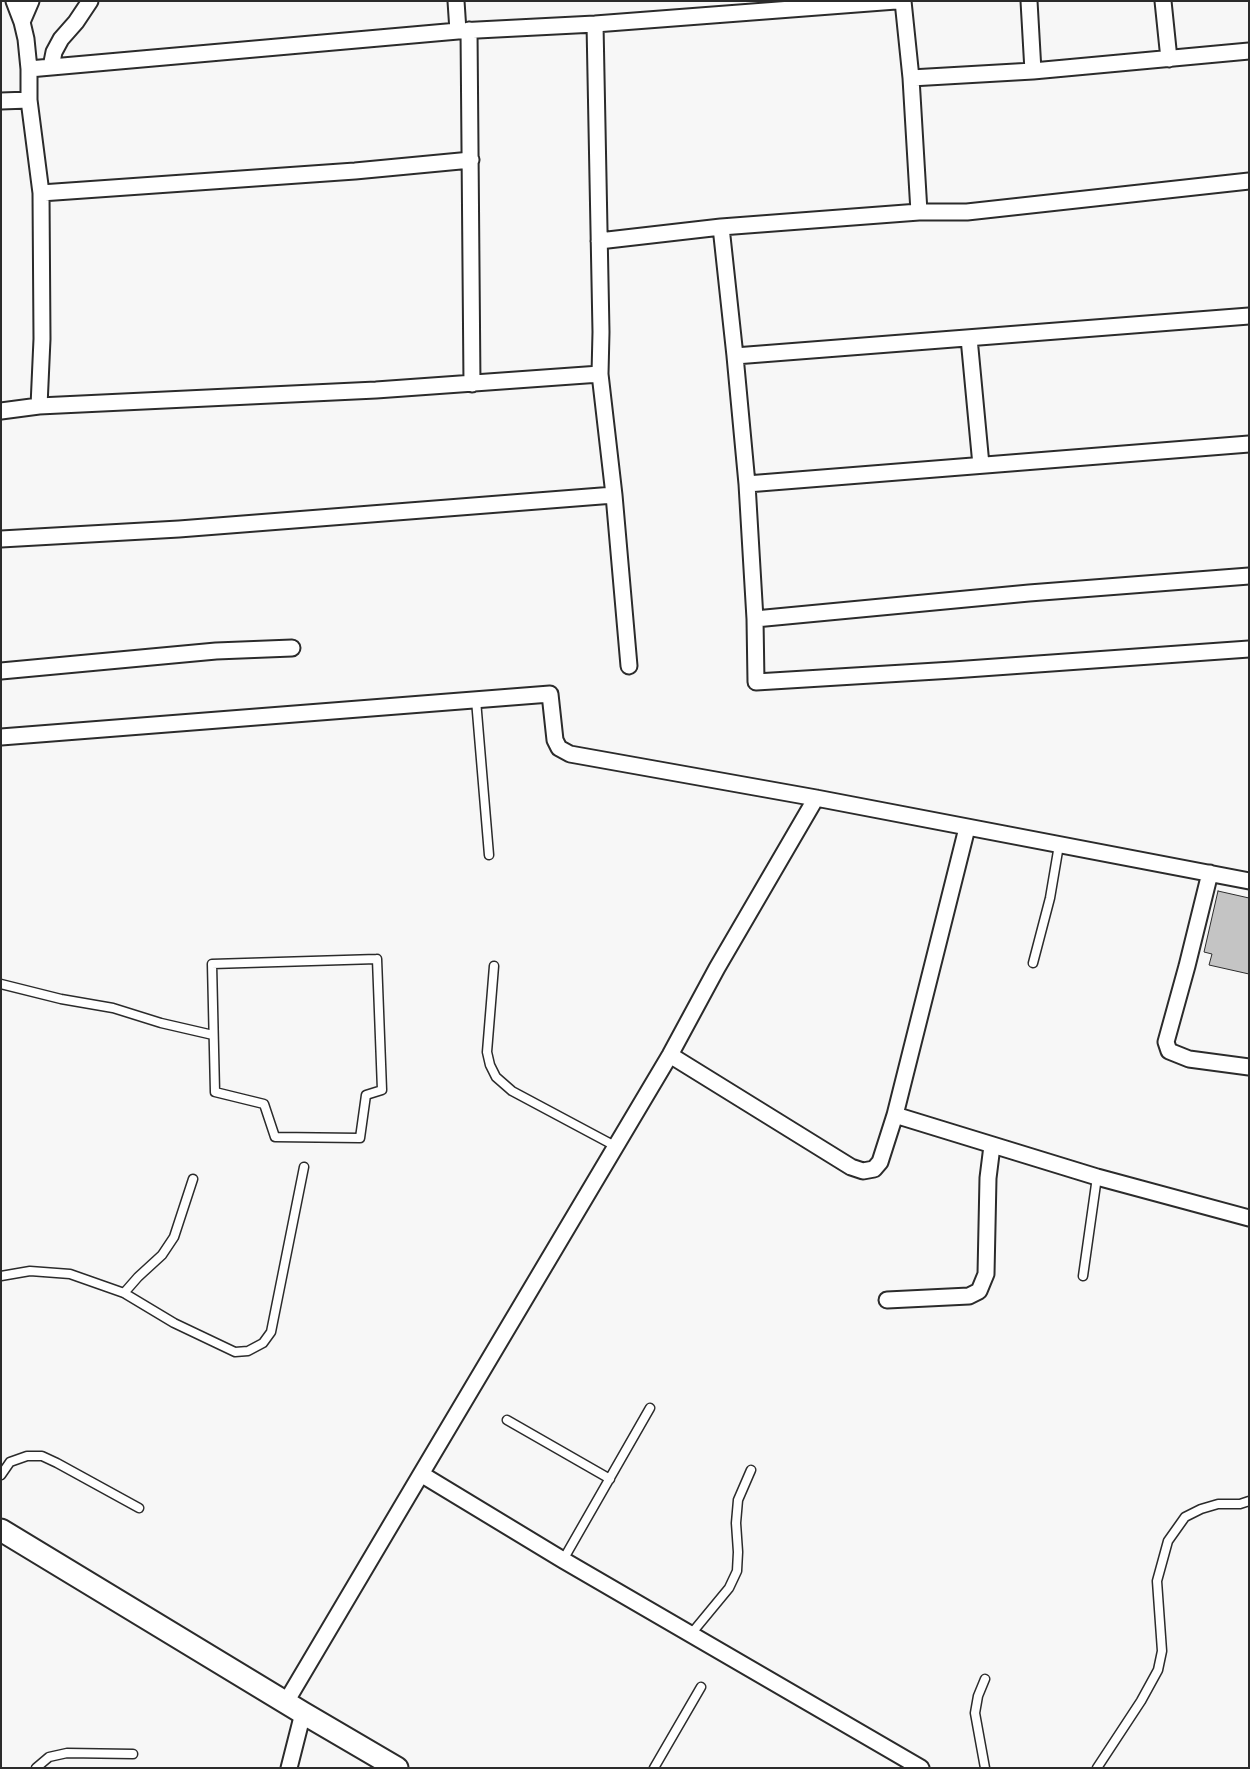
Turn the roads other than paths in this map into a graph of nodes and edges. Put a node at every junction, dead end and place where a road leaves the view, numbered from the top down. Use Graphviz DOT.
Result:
graph roads {
  1 [pos="14,1"];
  2 [pos="31,1"];
  3 [pos="90,1"];
  4 [pos="456,1"];
  5 [pos="896,1"];
  6 [pos="903,1"];
  7 [pos="1028,1"];
  8 [pos="1163,1"];
  9 [pos="771,6"];
  10 [pos="22,22"];
  11 [pos="595,24"];
  12 [pos="463,30"];
  13 [pos="1249,51"];
  14 [pos="1169,59"];
  15 [pos="51,68"];
  16 [pos="29,69"];
  17 [pos="1033,71"];
  18 [pos="911,78"];
  19 [pos="29,100"];
  20 [pos="1,101"];
  21 [pos="471,160"];
  22 [pos="1249,182"];
  23 [pos="41,193"];
  24 [pos="919,212"];
  25 [pos="721,227"];
  26 [pos="599,242"];
  27 [pos="1249,316"];
  28 [pos="969,338"];
  29 [pos="735,356"];
  30 [pos="600,374"];
  31 [pos="472,384"];
  32 [pos="39,406"];
  33 [pos="1,411"];
  34 [pos="1249,444"];
  35 [pos="981,465"];
  36 [pos="747,484"];
  37 [pos="614,495"];
  38 [pos="1,539"];
  39 [pos="1249,576"];
  40 [pos="755,619"];
  41 [pos="292,648"];
  42 [pos="1249,649"];
  43 [pos="629,666"];
  44 [pos="1,671"];
  45 [pos="476,700"];
  46 [pos="1,738"];
  47 [pos="816,798"];
  48 [pos="967,828"];
  49 [pos="1059,845"];
  50 [pos="489,855"];
  51 [pos="1210,873"];
  52 [pos="1249,881"];
  53 [pos="1033,963"];
  54 [pos="494,966"];
  55 [pos="1,984"];
  56 [pos="212,1035"];
  57 [pos="670,1055"];
  58 [pos="1249,1067"];
  59 [pos="895,1115"];
  60 [pos="615,1146"];
  61 [pos="992,1146"];
  62 [pos="304,1167"];
  63 [pos="1097,1177"];
  64 [pos="193,1179"];
  65 [pos="1249,1218"];
  66 [pos="1,1276"];
  67 [pos="1083,1276"];
  68 [pos="124,1293"];
  69 [pos="887,1300"];
  70 [pos="650,1408"];
  71 [pos="507,1420"];
  72 [pos="752,1470"];
  73 [pos="422,1474"];
  74 [pos="1,1475"];
  75 [pos="610,1478"];
  76 [pos="1249,1501"];
  77 [pos="139,1508"];
  78 [pos="1,1530"];
  79 [pos="563,1560"];
  80 [pos="691,1634"];
  81 [pos="985,1679"];
  82 [pos="701,1687"];
  83 [pos="295,1708"];
  84 [pos="133,1754"];
  85 [pos="36,1768"];
  86 [pos="290,1768"];
  87 [pos="397,1768"];
  88 [pos="654,1768"];
  89 [pos="921,1768"];
  90 [pos="986,1768"];
  91 [pos="1097,1768"];
  1 -- 10 [label="street"];
  2 -- 10 [label="street"];
  3 -- 15 [label="street"];
  4 -- 12 [label="street"];
  5 -- 9 [label="street"];
  6 -- 18 [label="street"];
  7 -- 17 [label="street"];
  8 -- 14 [label="street"];
  9 -- 11 [label="street"];
  10 -- 16 [label="street"];
  11 -- 12 [label="street"];
  11 -- 26 [label="street"];
  12 -- 15 [label="street"];
  12 -- 21 [label="street"];
  13 -- 14 [label="street"];
  14 -- 17 [label="street"];
  15 -- 16 [label="street"];
  16 -- 19 [label="street"];
  17 -- 18 [label="street"];
  18 -- 24 [label="street"];
  19 -- 20 [label="street"];
  19 -- 23 [label="street"];
  21 -- 23 [label="street"];
  21 -- 31 [label="street"];
  22 -- 24 [label="street"];
  23 -- 32 [label="street"];
  24 -- 25 [label="street"];
  25 -- 26 [label="street"];
  25 -- 29 [label="street"];
  26 -- 30 [label="street"];
  27 -- 28 [label="street"];
  28 -- 29 [label="street"];
  28 -- 35 [label="street"];
  29 -- 36 [label="street"];
  30 -- 31 [label="street"];
  30 -- 37 [label="street"];
  31 -- 32 [label="street"];
  32 -- 33 [label="street"];
  34 -- 35 [label="street"];
  35 -- 36 [label="street"];
  36 -- 40 [label="street"];
  37 -- 38 [label="street"];
  37 -- 43 [label="street"];
  39 -- 40 [label="street"];
  40 -- 42 [label="street"];
  41 -- 44 [label="street"];
  45 -- 46 [label="street"];
  45 -- 47 [label="street"];
  45 -- 50 [label="lane"];
  47 -- 48 [label="street"];
  47 -- 57 [label="street"];
  48 -- 49 [label="street"];
  48 -- 59 [label="street"];
  49 -- 51 [label="street"];
  49 -- 53 [label="lane"];
  51 -- 52 [label="street"];
  51 -- 58 [label="street"];
  54 -- 60 [label="lane"];
  55 -- 56 [label="lane"];
  56 -- 56 [label="lane"];
  57 -- 59 [label="street"];
  57 -- 60 [label="street"];
  59 -- 61 [label="street"];
  60 -- 73 [label="street"];
  61 -- 63 [label="street"];
  61 -- 69 [label="street"];
  62 -- 68 [label="lane"];
  63 -- 65 [label="street"];
  63 -- 67 [label="lane"];
  64 -- 68 [label="lane"];
  66 -- 68 [label="lane"];
  70 -- 75 [label="lane"];
  71 -- 75 [label="lane"];
  72 -- 80 [label="lane"];
  73 -- 79 [label="street"];
  73 -- 83 [label="street"];
  74 -- 77 [label="lane"];
  75 -- 79 [label="lane"];
  76 -- 91 [label="lane"];
  78 -- 83 [label="street"];
  79 -- 80 [label="street"];
  80 -- 89 [label="street"];
  81 -- 90 [label="lane"];
  82 -- 88 [label="lane"];
  83 -- 86 [label="street"];
  83 -- 87 [label="street"];
  84 -- 85 [label="lane"];
}
